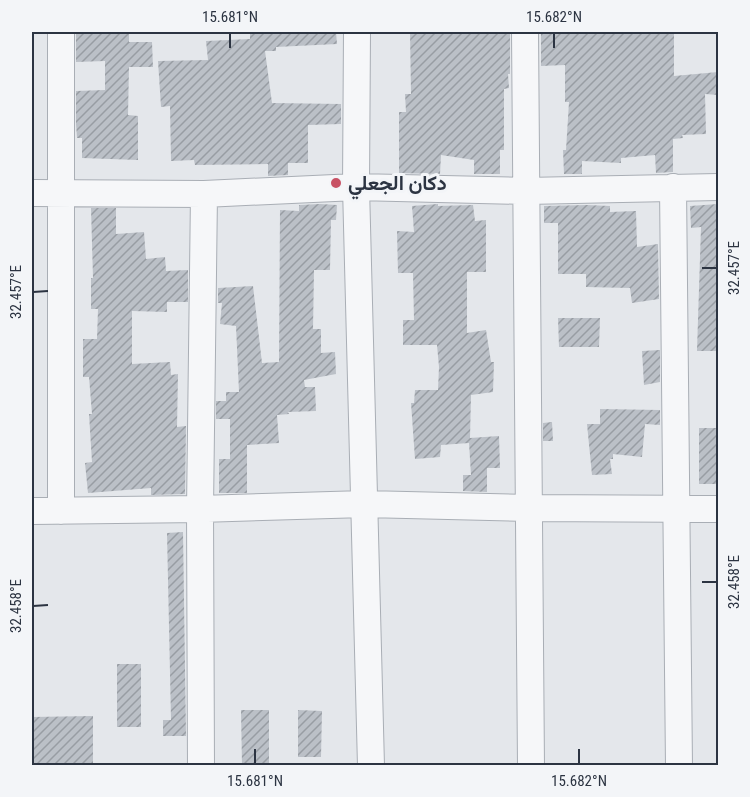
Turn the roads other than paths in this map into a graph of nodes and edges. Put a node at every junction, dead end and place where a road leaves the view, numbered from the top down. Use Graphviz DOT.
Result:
graph roads {
  1 [pos="60,32"];
  2 [pos="357,32"];
  3 [pos="525,32"];
  4 [pos="673,187"];
  5 [pos="718,187"];
  6 [pos="356,188"];
  7 [pos="526,191"];
  8 [pos="32,193"];
  9 [pos="60,194"];
  10 [pos="204,194"];
  11 [pos="365,504"];
  12 [pos="529,508"];
  13 [pos="200,509"];
  14 [pos="676,509"];
  15 [pos="718,509"];
  16 [pos="32,511"];
  17 [pos="61,512"];
  18 [pos="201,765"];
  19 [pos="371,765"];
  20 [pos="531,765"];
  21 [pos="679,765"];
  1 -- 9 [label="street"];
  2 -- 6 [label="street"];
  3 -- 7 [label="street"];
  4 -- 5 [label="street"];
  4 -- 7 [label="street"];
  4 -- 14 [label="street"];
  6 -- 7 [label="street"];
  6 -- 10 [label="street"];
  6 -- 11 [label="street"];
  7 -- 12 [label="street"];
  8 -- 9 [label="street"];
  9 -- 10 [label="street"];
  9 -- 17 [label="street"];
  10 -- 13 [label="street"];
  11 -- 12 [label="street"];
  11 -- 13 [label="street"];
  11 -- 19 [label="street"];
  12 -- 14 [label="street"];
  12 -- 20 [label="street"];
  13 -- 17 [label="street"];
  13 -- 18 [label="street"];
  14 -- 15 [label="street"];
  14 -- 21 [label="street"];
  16 -- 17 [label="street"];
}
